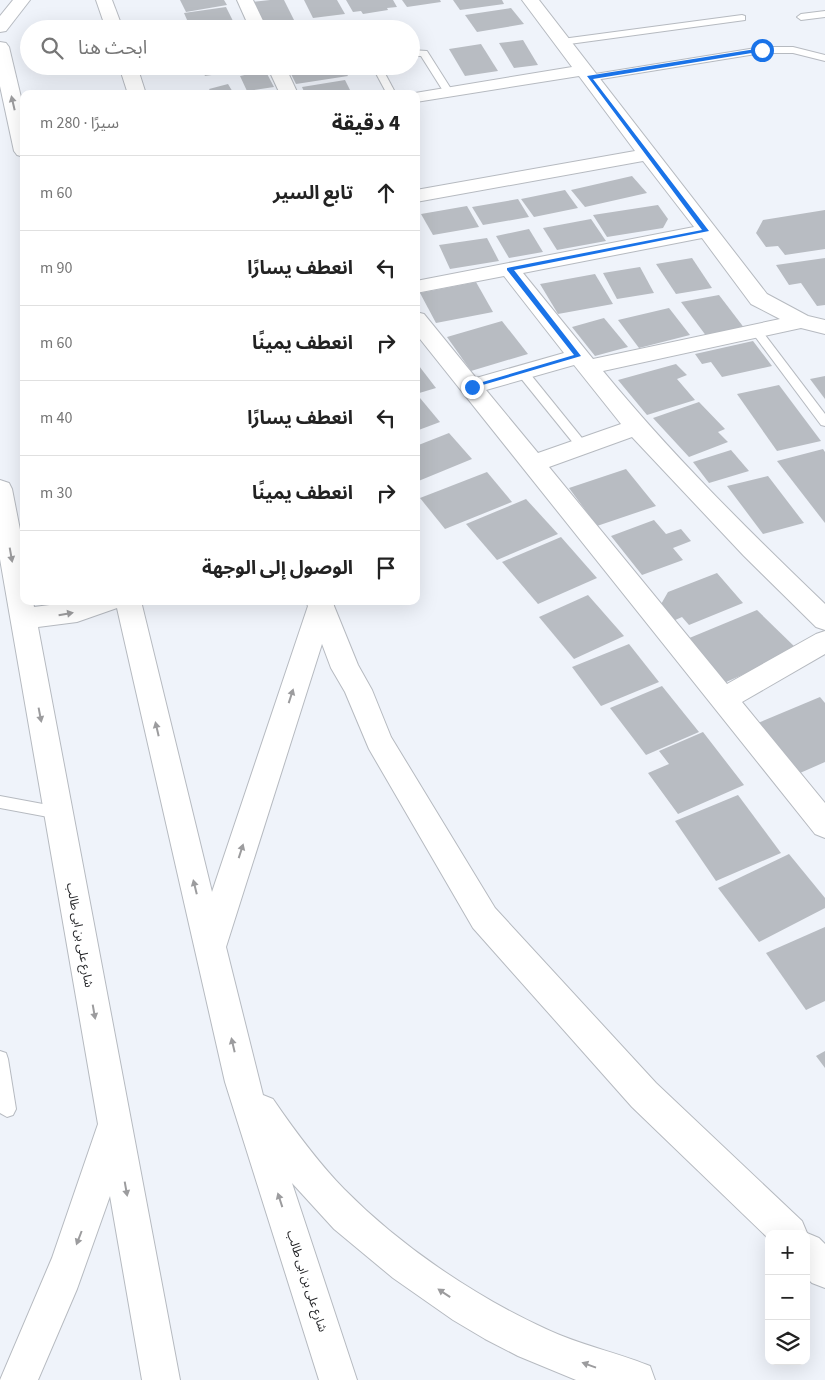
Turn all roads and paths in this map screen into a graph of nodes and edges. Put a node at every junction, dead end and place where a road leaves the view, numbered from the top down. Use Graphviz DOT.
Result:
graph roads {
  1 [pos="22,0"];
  2 [pos="104,0"];
  3 [pos="245,0"];
  4 [pos="530,0"];
  5 [pos="825,14"];
  6 [pos="801,17"];
  7 [pos="742,18"];
  8 [pos="111,20"];
  9 [pos="255,20"];
  10 [pos="0,27"];
  11 [pos="562,42"];
  12 [pos="0,47"];
  13 [pos="420,53"];
  14 [pos="825,58"];
  15 [pos="586,74"];
  16 [pos="131,75"];
  17 [pos="280,75"];
  18 [pos="381,75"];
  19 [pos="136,90"];
  20 [pos="287,90"];
  21 [pos="390,90"];
  22 [pos="448,92"];
  23 [pos="420,96"];
  24 [pos="20,134"];
  25 [pos="648,154"];
  26 [pos="420,195"];
  27 [pos="706,231"];
  28 [pos="510,269"];
  29 [pos="420,286"];
  30 [pos="801,320"];
  31 [pos="420,323"];
  32 [pos="825,327"];
  33 [pos="755,329"];
  34 [pos="584,362"];
  35 [pos="523,373"];
  36 [pos="472,387"];
  37 [pos="825,422"];
  38 [pos="636,427"];
  39 [pos="582,446"];
  40 [pos="533,464"];
  41 [pos="0,489"];
  42 [pos="96,605"];
  43 [pos="129,605"];
  44 [pos="319,605"];
  45 [pos="321,605"];
  46 [pos="22,617"];
  47 [pos="825,620"];
  48 [pos="825,640"];
  49 [pos="724,699"];
  50 [pos="0,802"];
  51 [pos="59,813"];
  52 [pos="825,825"];
  53 [pos="210,947"];
  54 [pos="0,1059"];
  55 [pos="242,1082"];
  56 [pos="7,1109"];
  57 [pos="114,1125"];
  58 [pos="785,1230"];
  59 [pos="810,1255"];
  60 [pos="825,1270"];
  61 [pos="18,1380"];
  62 [pos="161,1380"];
  63 [pos="338,1380"];
  64 [pos="636,1380"];
  1 -- 10 [label="street"];
  2 -- 8 [label="street"];
  3 -- 9 [label="street"];
  4 -- 11 [label="street"];
  5 -- 6 [label="lane"];
  7 -- 11 [label="lane"];
  11 -- 15 [label="street"];
  24 -- 12 [label="street, one-way"];
  13 -- 22 [label="lane"];
  14 -- 15 [label="lane"];
  15 -- 22 [label="street"];
  15 -- 25 [label="street"];
  16 -- 19 [label="street"];
  17 -- 20 [label="street"];
  18 -- 21 [label="lane"];
  22 -- 23 [label="street"];
  25 -- 26 [label="street"];
  25 -- 27 [label="street"];
  27 -- 28 [label="street"];
  27 -- 30 [label="street"];
  28 -- 29 [label="street"];
  28 -- 34 [label="street"];
  30 -- 32 [label="street"];
  30 -- 33 [label="street"];
  31 -- 36 [label="street"];
  33 -- 34 [label="street"];
  33 -- 37 [label="lane"];
  34 -- 35 [label="street"];
  34 -- 38 [label="street"];
  35 -- 36 [label="street"];
  35 -- 39 [label="lane"];
  36 -- 40 [label="street"];
  38 -- 39 [label="street"];
  38 -- 47 [label="street"];
  39 -- 40 [label="street"];
  40 -- 49 [label="street"];
  41 -- 46 [label="street, شارع على بن ابى طالب, one-way"];
  46 -- 42 [label="street, one-way"];
  53 -- 43 [label="street, شارع على بن ابى طالب, one-way"];
  53 -- 44 [label="street, one-way"];
  45 -- 58 [label="street"];
  46 -- 51 [label="street, شارع على بن ابى طالب, one-way"];
  48 -- 49 [label="street"];
  49 -- 52 [label="street"];
  50 -- 51 [label="lane"];
  51 -- 57 [label="street, شارع على بن ابى طالب, one-way"];
  55 -- 53 [label="street, شارع على بن ابى طالب, one-way"];
  54 -- 56 [label="lane"];
  63 -- 55 [label="street, شارع على بن ابى طالب, one-way"];
  64 -- 55 [label="street, one-way"];
  57 -- 61 [label="street, one-way"];
  57 -- 62 [label="street, شارع على بن ابى طالب, one-way"];
  59 -- 60 [label="street"];
}
